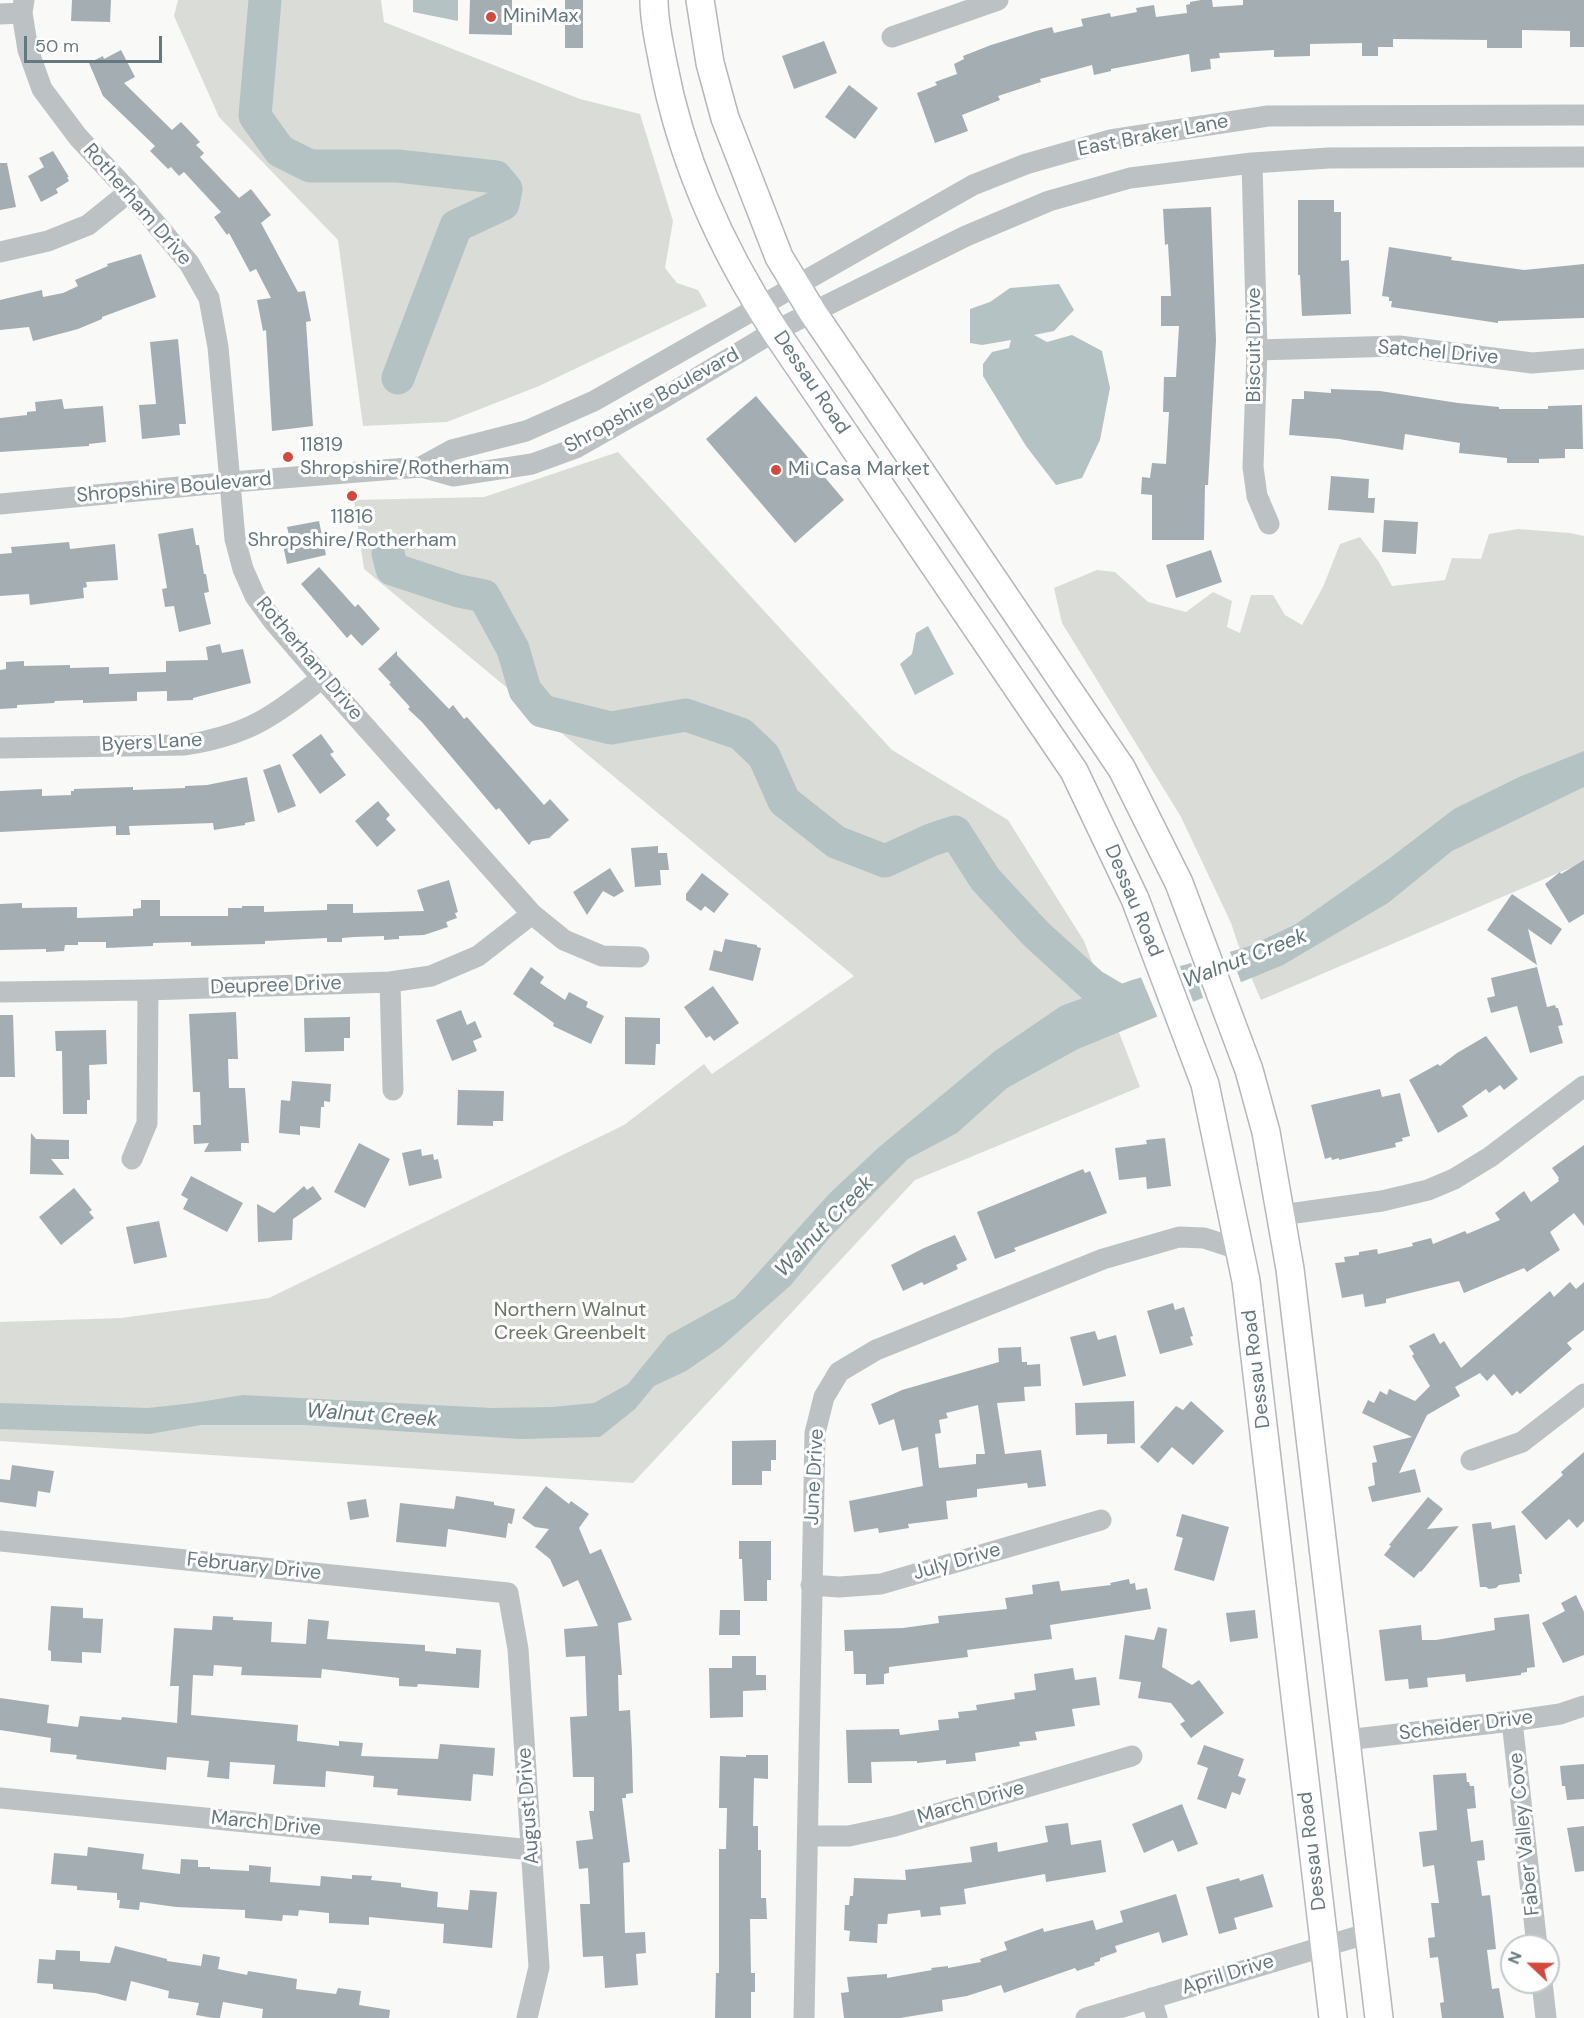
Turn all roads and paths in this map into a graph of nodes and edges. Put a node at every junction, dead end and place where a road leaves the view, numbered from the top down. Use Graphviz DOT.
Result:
graph roads {
  1 [pos="654,0"];
  2 [pos="700,0"];
  3 [pos="992,1"];
  4 [pos="23,6"];
  5 [pos="0,14"];
  6 [pos="892,37"];
  7 [pos="1584,115"];
  8 [pos="1584,157"];
  9 [pos="1252,163"];
  10 [pos="129,192"];
  11 [pos="0,252"];
  12 [pos="795,285"];
  13 [pos="759,307"];
  14 [pos="813,313"];
  15 [pos="775,331"];
  16 [pos="1257,350"];
  17 [pos="1584,358"];
  18 [pos="420,467"];
  19 [pos="232,482"];
  20 [pos="0,504"];
  21 [pos="1269,524"];
  22 [pos="322,678"];
  23 [pos="0,748"];
  24 [pos="532,914"];
  25 [pos="639,957"];
  26 [pos="390,982"];
  27 [pos="148,990"];
  28 [pos="0,992"];
  29 [pos="1584,1086"];
  30 [pos="393,1090"];
  31 [pos="132,1159"];
  32 [pos="1281,1215"];
  33 [pos="1241,1250"];
  34 [pos="1584,1394"];
  35 [pos="1471,1460"];
  36 [pos="1101,1520"];
  37 [pos="0,1541"];
  38 [pos="811,1585"];
  39 [pos="508,1593"];
  40 [pos="1584,1706"];
  41 [pos="1512,1721"];
  42 [pos="1346,1740"];
  43 [pos="1132,1756"];
  44 [pos="0,1798"];
  45 [pos="808,1836"];
  46 [pos="532,1850"];
  47 [pos="1369,1933"];
  48 [pos="1537,1934"];
  49 [pos="1324,1946"];
  50 [pos="1543,1994"];
  51 [pos="1154,2008"];
  52 [pos="527,2018"];
  53 [pos="804,2018"];
  54 [pos="1086,2018"];
  55 [pos="1333,2018"];
  56 [pos="1379,2018"];
  57 [pos="1546,2018"];
  1 -- 13 [label="main road, Dessau Road"];
  2 -- 12 [label="main road, Dessau Road"];
  3 -- 6 [label="street"];
  4 -- 5 [label="street"];
  4 -- 10 [label="street, Rotherham Drive"];
  7 -- 12 [label="street, East Braker Lane"];
  8 -- 9 [label="street, East Braker Lane"];
  9 -- 14 [label="street, East Braker Lane"];
  9 -- 16 [label="street, Biscuit Drive"];
  10 -- 11 [label="street"];
  10 -- 19 [label="street, Rotherham Drive"];
  12 -- 13 [label="street, East Braker Lane"];
  12 -- 14 [label="main road, Dessau Road"];
  13 -- 15 [label="main road, Dessau Road"];
  13 -- 18 [label="street, Shropshire Boulevard"];
  14 -- 15 [label="street, East Braker Lane"];
  14 -- 32 [label="main road, Dessau Road"];
  15 -- 18 [label="street, Shropshire Boulevard"];
  15 -- 33 [label="main road, Dessau Road"];
  16 -- 17 [label="street, Satchel Drive"];
  16 -- 21 [label="street, Biscuit Drive"];
  18 -- 19 [label="street, Shropshire Boulevard"];
  19 -- 20 [label="street, Shropshire Boulevard"];
  19 -- 22 [label="street, Rotherham Drive"];
  22 -- 23 [label="street, Byers Lane"];
  22 -- 24 [label="street, Rotherham Drive"];
  24 -- 25 [label="street, Rotherham Drive"];
  24 -- 26 [label="street, Deupree Drive"];
  26 -- 27 [label="street, Deupree Drive"];
  26 -- 30 [label="street"];
  27 -- 28 [label="street, Deupree Drive"];
  27 -- 31 [label="street"];
  29 -- 32 [label="street"];
  32 -- 42 [label="main road, Dessau Road"];
  33 -- 38 [label="street, June Drive"];
  33 -- 49 [label="main road, Dessau Road"];
  34 -- 35 [label="street"];
  36 -- 38 [label="street, July Drive"];
  37 -- 39 [label="street, February Drive"];
  38 -- 45 [label="street, June Drive"];
  39 -- 46 [label="street, August Drive"];
  40 -- 41 [label="street, Scheider Drive"];
  41 -- 42 [label="street, Scheider Drive"];
  41 -- 48 [label="street, Faber Valley Cove"];
  42 -- 47 [label="main road, Dessau Road"];
  43 -- 45 [label="street, March Drive"];
  44 -- 46 [label="street, March Drive"];
  45 -- 53 [label="street, June Drive"];
  46 -- 52 [label="street, August Drive"];
  47 -- 49 [label="street, April Drive"];
  47 -- 56 [label="main road, Dessau Road"];
  49 -- 51 [label="street, April Drive"];
  49 -- 55 [label="main road, Dessau Road"];
  50 -- 57 [label="street"];
  51 -- 54 [label="street, April Drive"];
}
